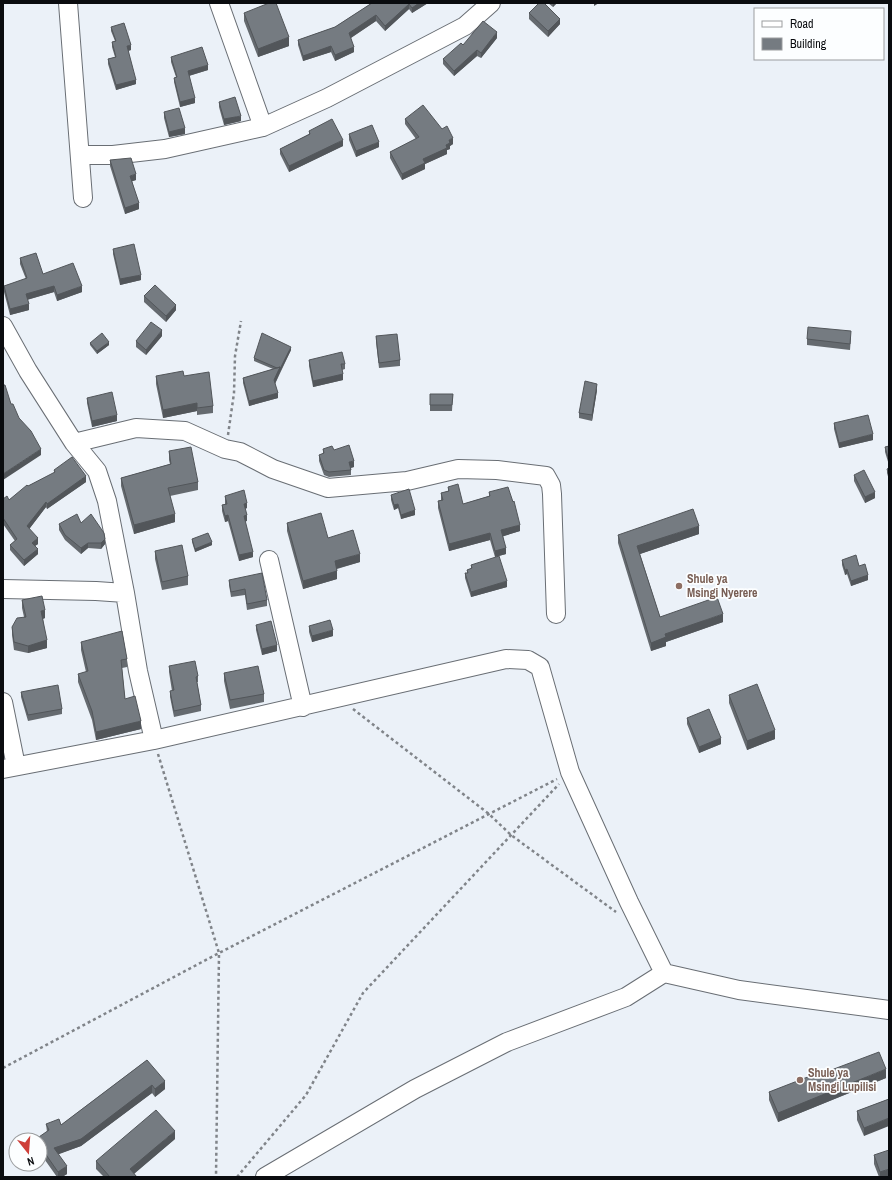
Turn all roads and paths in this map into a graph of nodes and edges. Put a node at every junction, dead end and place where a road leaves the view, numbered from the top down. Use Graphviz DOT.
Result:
graph roads {
  1 [pos="68,3"];
  2 [pos="219,3"];
  3 [pos="491,3"];
  4 [pos="263,127"];
  5 [pos="80,155"];
  6 [pos="83,198"];
  7 [pos="241,321"];
  8 [pos="3,326"];
  9 [pos="74,442"];
  10 [pos="225,449"];
  11 [pos="269,560"];
  12 [pos="3,590"];
  13 [pos="126,593"];
  14 [pos="556,614"];
  15 [pos="339,698"];
  16 [pos="3,702"];
  17 [pos="303,707"];
  18 [pos="154,740"];
  19 [pos="9,767"];
  20 [pos="570,772"];
  21 [pos="489,814"];
  22 [pos="511,835"];
  23 [pos="619,914"];
  24 [pos="219,954"];
  25 [pos="664,973"];
  26 [pos="889,1010"];
  27 [pos="3,1068"];
  28 [pos="216,1177"];
  29 [pos="237,1177"];
  30 [pos="265,1177"];
  1 -- 5 [label="street"];
  2 -- 4 [label="street"];
  3 -- 4 [label="street"];
  4 -- 5 [label="street"];
  5 -- 6 [label="street"];
  7 -- 10 [label="path"];
  8 -- 9 [label="street"];
  9 -- 10 [label="street"];
  9 -- 13 [label="street"];
  10 -- 14 [label="street"];
  11 -- 17 [label="street"];
  12 -- 13 [label="street"];
  13 -- 18 [label="street"];
  15 -- 17 [label="street"];
  15 -- 20 [label="street"];
  15 -- 21 [label="path"];
  16 -- 19 [label="street"];
  17 -- 18 [label="street"];
  18 -- 19 [label="street"];
  18 -- 24 [label="path"];
  20 -- 21 [label="path"];
  20 -- 22 [label="path"];
  20 -- 25 [label="street"];
  21 -- 22 [label="path"];
  21 -- 24 [label="path"];
  22 -- 23 [label="path"];
  22 -- 29 [label="path"];
  24 -- 27 [label="path"];
  24 -- 28 [label="path"];
  25 -- 26 [label="street"];
  25 -- 30 [label="street"];
}
